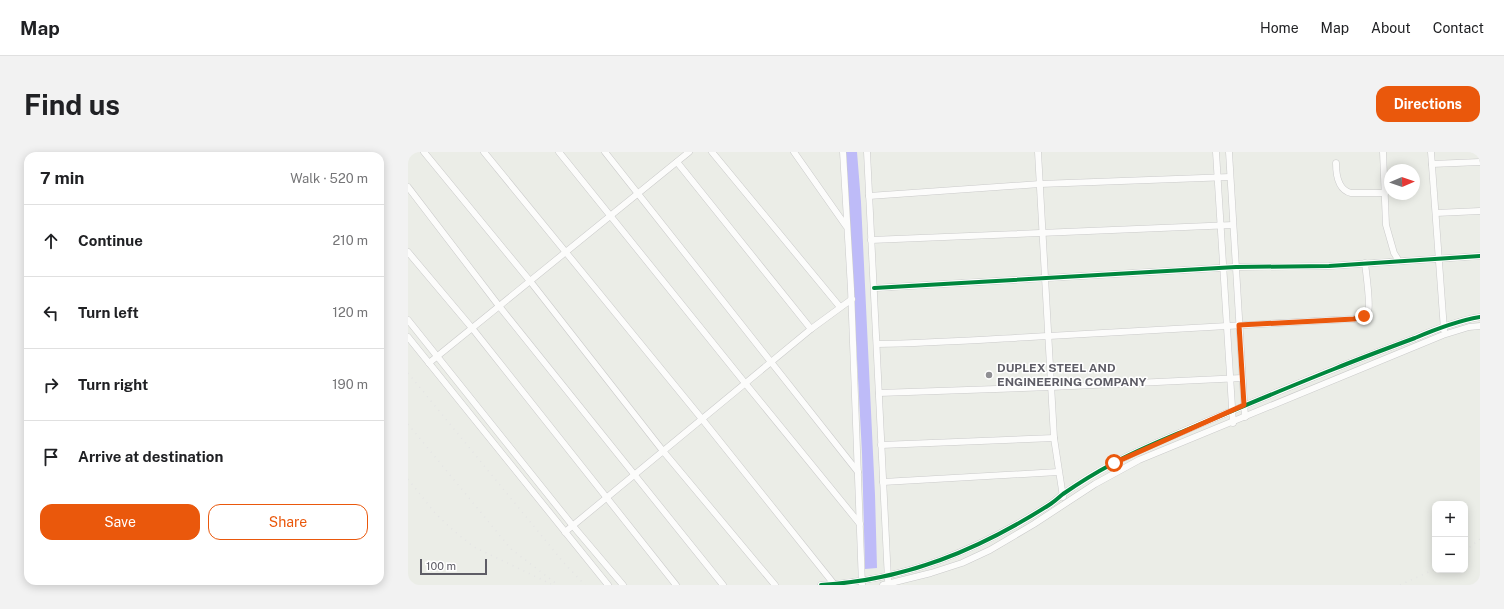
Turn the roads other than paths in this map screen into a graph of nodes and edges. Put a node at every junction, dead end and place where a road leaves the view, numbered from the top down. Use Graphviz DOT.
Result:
graph roads {
  1 [pos="424,152"];
  2 [pos="484,152"];
  3 [pos="559,152"];
  4 [pos="605,152"];
  5 [pos="689,152"];
  6 [pos="712,152"];
  7 [pos="794,152"];
  8 [pos="843,152"];
  9 [pos="867,152"];
  10 [pos="1038,152"];
  11 [pos="1216,152"];
  12 [pos="1229,152"];
  13 [pos="1383,152"];
  14 [pos="1431,152"];
  15 [pos="677,162"];
  16 [pos="1480,162"];
  17 [pos="1336,163"];
  18 [pos="1432,164"];
  19 [pos="1384,172"];
  20 [pos="1218,177"];
  21 [pos="1230,177"];
  22 [pos="1040,184"];
  23 [pos="408,187"];
  24 [pos="1384,192"];
  25 [pos="638,193"];
  26 [pos="869,196"];
  27 [pos="1385,200"];
  28 [pos="1480,211"];
  29 [pos="1436,214"];
  30 [pos="610,216"];
  31 [pos="1233,225"];
  32 [pos="1221,226"];
  33 [pos="847,227"];
  34 [pos="1042,232"];
  35 [pos="871,240"];
  36 [pos="408,252"];
  37 [pos="566,252"];
  38 [pos="1480,256"];
  39 [pos="1439,258"];
  40 [pos="1399,261"];
  41 [pos="1365,263"];
  42 [pos="1236,267"];
  43 [pos="1224,268"];
  44 [pos="1045,278"];
  45 [pos="530,281"];
  46 [pos="874,288"];
  47 [pos="852,299"];
  48 [pos="499,306"];
  49 [pos="840,307"];
  50 [pos="1480,317"];
  51 [pos="408,320"];
  52 [pos="1227,325"];
  53 [pos="1239,325"];
  54 [pos="1444,326"];
  55 [pos="1480,326"];
  56 [pos="472,328"];
  57 [pos="811,329"];
  58 [pos="1445,334"];
  59 [pos="1048,336"];
  60 [pos="408,337"];
  61 [pos="876,344"];
  62 [pos="438,356"];
  63 [pos="772,362"];
  64 [pos="429,363"];
  65 [pos="1230,378"];
  66 [pos="1242,378"];
  67 [pos="745,383"];
  68 [pos="1051,387"];
  69 [pos="879,393"];
  70 [pos="1244,405"];
  71 [pos="1232,410"];
  72 [pos="1245,417"];
  73 [pos="702,419"];
  74 [pos="1233,423"];
  75 [pos="1054,438"];
  76 [pos="881,445"];
  77 [pos="663,451"];
  78 [pos="858,472"];
  79 [pos="1058,472"];
  80 [pos="635,474"];
  81 [pos="883,482"];
  82 [pos="1062,495"];
  83 [pos="607,498"];
  84 [pos="1064,505"];
  85 [pos="860,524"];
  86 [pos="573,526"];
  87 [pos="565,532"];
  88 [pos="886,577"];
  89 [pos="864,582"];
  90 [pos="834,584"];
  91 [pos="886,584"];
  92 [pos="608,585"];
  93 [pos="623,585"];
  94 [pos="676,585"];
  95 [pos="723,585"];
  96 [pos="775,585"];
  97 [pos="821,585"];
  1 -- 45 [label="street"];
  2 -- 37 [label="street"];
  3 -- 30 [label="street"];
  4 -- 25 [label="street"];
  5 -- 15 [label="street"];
  6 -- 49 [label="street"];
  7 -- 33 [label="street"];
  8 -- 33 [label="street"];
  9 -- 26 [label="street"];
  10 -- 22 [label="street"];
  11 -- 20 [label="street"];
  12 -- 21 [label="street"];
  13 -- 19 [label="street"];
  14 -- 18 [label="street"];
  15 -- 25 [label="street"];
  15 -- 57 [label="street"];
  16 -- 18 [label="street"];
  17 -- 24 [label="street"];
  18 -- 29 [label="street"];
  20 -- 21 [label="street"];
  20 -- 22 [label="street"];
  20 -- 32 [label="street"];
  21 -- 31 [label="street"];
  22 -- 26 [label="street"];
  22 -- 34 [label="street"];
  23 -- 48 [label="street"];
  25 -- 30 [label="street"];
  25 -- 63 [label="street"];
  26 -- 35 [label="street"];
  27 -- 40 [label="street"];
  28 -- 29 [label="street"];
  29 -- 39 [label="street"];
  30 -- 37 [label="street"];
  30 -- 67 [label="street"];
  31 -- 32 [label="street"];
  31 -- 42 [label="street"];
  32 -- 34 [label="street"];
  32 -- 43 [label="street"];
  33 -- 47 [label="street"];
  34 -- 35 [label="street"];
  34 -- 44 [label="street"];
  35 -- 46 [label="street"];
  36 -- 56 [label="street"];
  37 -- 45 [label="street"];
  37 -- 73 [label="street"];
  38 -- 39 [label="street"];
  39 -- 40 [label="street"];
  39 -- 54 [label="street"];
  40 -- 41 [label="street"];
  41 -- 42 [label="street"];
  41 -- 53 [label="street"];
  42 -- 43 [label="street"];
  42 -- 53 [label="street"];
  43 -- 44 [label="street"];
  43 -- 52 [label="street"];
  44 -- 46 [label="street"];
  44 -- 59 [label="street"];
  45 -- 48 [label="street"];
  45 -- 77 [label="street"];
  46 -- 61 [label="street"];
  47 -- 49 [label="street"];
  47 -- 78 [label="street"];
  48 -- 56 [label="street"];
  48 -- 80 [label="street"];
  49 -- 57 [label="street"];
  50 -- 54 [label="street"];
  51 -- 62 [label="street"];
  52 -- 53 [label="street"];
  52 -- 59 [label="street"];
  52 -- 65 [label="street"];
  53 -- 66 [label="street"];
  54 -- 58 [label="street"];
  54 -- 70 [label="street"];
  55 -- 58 [label="street"];
  56 -- 62 [label="street"];
  56 -- 83 [label="street"];
  57 -- 63 [label="street"];
  58 -- 72 [label="street"];
  59 -- 61 [label="street"];
  59 -- 68 [label="street"];
  60 -- 64 [label="street"];
  61 -- 69 [label="street"];
  62 -- 64 [label="street"];
  62 -- 86 [label="street"];
  63 -- 67 [label="street"];
  63 -- 78 [label="street"];
  64 -- 87 [label="street"];
  65 -- 66 [label="street"];
  65 -- 68 [label="street"];
  65 -- 71 [label="street"];
  66 -- 70 [label="street"];
  67 -- 73 [label="street"];
  67 -- 85 [label="street"];
  68 -- 69 [label="street"];
  68 -- 75 [label="street"];
  69 -- 76 [label="street"];
  70 -- 71 [label="street"];
  70 -- 72 [label="street"];
  71 -- 74 [label="street"];
  71 -- 82 [label="street"];
  72 -- 74 [label="street"];
  73 -- 77 [label="street"];
  73 -- 90 [label="street"];
  74 -- 84 [label="street"];
  75 -- 76 [label="street"];
  75 -- 79 [label="street"];
  76 -- 81 [label="street"];
  77 -- 80 [label="street"];
  77 -- 96 [label="street"];
  78 -- 85 [label="street"];
  79 -- 81 [label="street"];
  79 -- 82 [label="street"];
  80 -- 83 [label="street"];
  80 -- 95 [label="street"];
  81 -- 88 [label="street"];
  82 -- 84 [label="street"];
  82 -- 88 [label="street"];
  83 -- 86 [label="street"];
  83 -- 94 [label="street"];
  84 -- 91 [label="street"];
  85 -- 89 [label="street"];
  86 -- 87 [label="street"];
  86 -- 93 [label="street"];
  87 -- 92 [label="street"];
  88 -- 89 [label="street"];
  88 -- 91 [label="street"];
  89 -- 90 [label="street"];
  90 -- 97 [label="street"];
}
